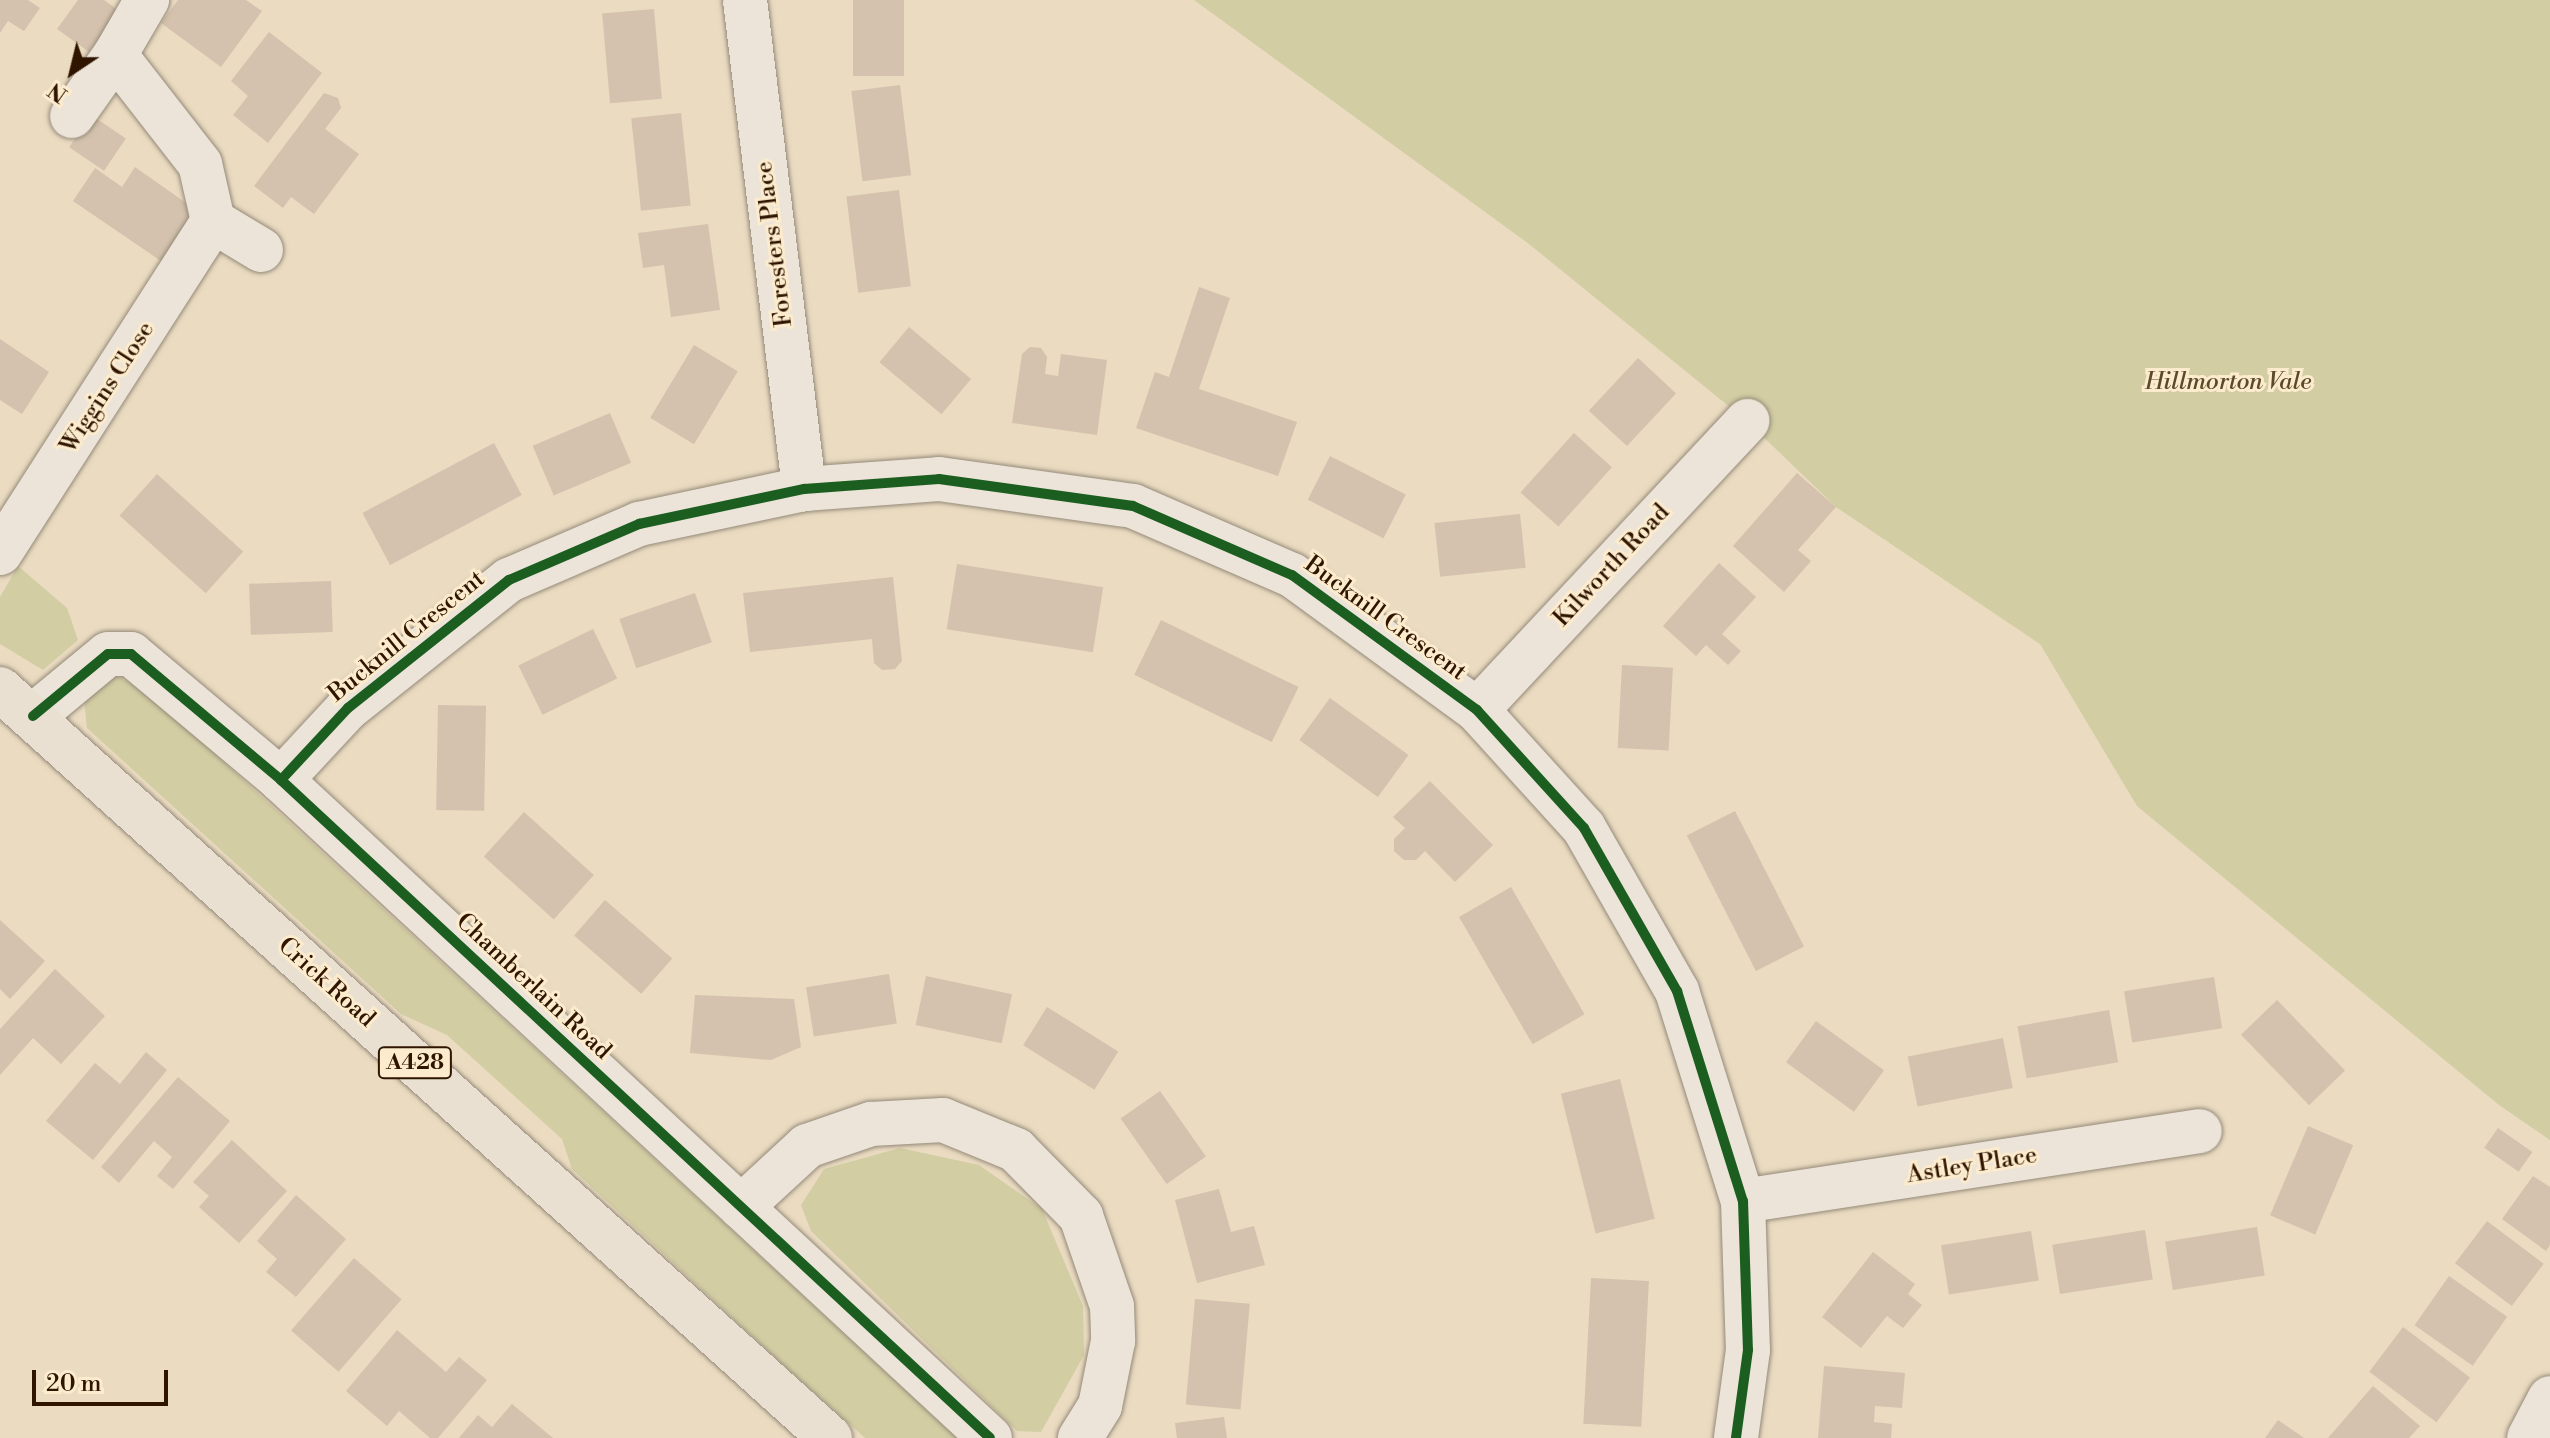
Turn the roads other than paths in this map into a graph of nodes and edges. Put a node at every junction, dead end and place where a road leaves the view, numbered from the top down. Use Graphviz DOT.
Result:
graph roads {
  1 [pos="147,0"];
  2 [pos="745,0"];
  3 [pos="115,55"];
  4 [pos="72,116"];
  5 [pos="213,221"];
  6 [pos="261,250"];
  7 [pos="1747,421"];
  8 [pos="804,489"];
  9 [pos="0,553"];
  10 [pos="16,703"];
  11 [pos="1477,710"];
  12 [pos="281,780"];
  13 [pos="2200,1131"];
  14 [pos="1743,1201"];
  15 [pos="741,1207"];
  16 [pos="2550,1398"];
  17 [pos="830,1438"];
  18 [pos="990,1438"];
  19 [pos="1080,1438"];
  20 [pos="1736,1438"];
  21 [pos="2529,1438"];
  1 -- 3 [label="street"];
  2 -- 8 [label="street, Foresters Place"];
  3 -- 4 [label="street"];
  3 -- 5 [label="street"];
  5 -- 6 [label="street"];
  5 -- 9 [label="street, Wiggins Close"];
  7 -- 11 [label="street, Kilworth Road"];
  8 -- 11 [label="street, Bucknill Crescent"];
  8 -- 12 [label="street, Bucknill Crescent"];
  10 -- 12 [label="street, Chamberlain Road"];
  10 -- 17 [label="highway, Crick Road / A428"];
  11 -- 14 [label="street, Bucknill Crescent"];
  12 -- 15 [label="street, Chamberlain Road"];
  13 -- 14 [label="street, Astley Place"];
  14 -- 20 [label="street, Bucknill Crescent"];
  15 -- 18 [label="street, Chamberlain Road"];
  15 -- 19 [label="street"];
  16 -- 21 [label="street"];
}
